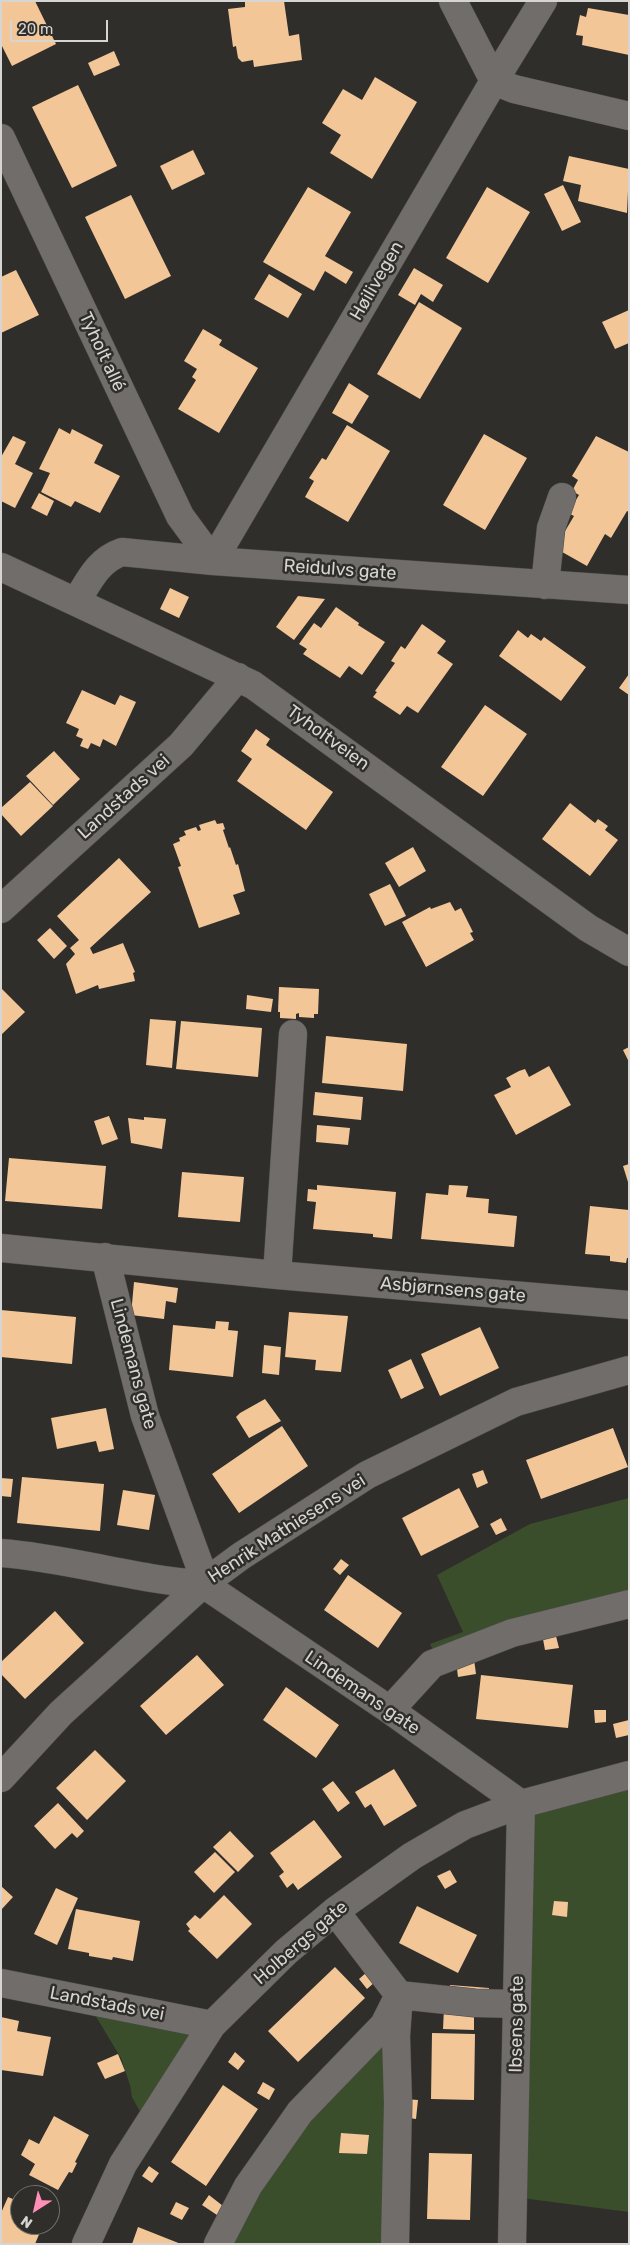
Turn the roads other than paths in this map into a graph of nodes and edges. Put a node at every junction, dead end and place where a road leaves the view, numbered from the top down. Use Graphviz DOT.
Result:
graph roads {
  1 [pos="453,1"];
  2 [pos="544,1"];
  3 [pos="494,82"];
  4 [pos="629,116"];
  5 [pos="1,138"];
  6 [pos="562,497"];
  7 [pos="213,561"];
  8 [pos="1,567"];
  9 [pos="545,585"];
  10 [pos="629,590"];
  11 [pos="76,602"];
  12 [pos="238,676"];
  13 [pos="1,909"];
  14 [pos="629,952"];
  15 [pos="293,1034"];
  16 [pos="1,1248"];
  17 [pos="105,1257"];
  18 [pos="277,1275"];
  19 [pos="629,1305"];
  20 [pos="629,1370"];
  21 [pos="1,1553"];
  22 [pos="203,1584"];
  23 [pos="629,1604"];
  24 [pos="390,1710"];
  25 [pos="629,1775"];
  26 [pos="1,1778"];
  27 [pos="521,1804"];
  28 [pos="334,1911"];
  29 [pos="1,1983"];
  30 [pos="399,1995"];
  31 [pos="517,2004"];
  32 [pos="212,2026"];
  33 [pos="86,2244"];
  34 [pos="218,2244"];
  35 [pos="395,2244"];
  36 [pos="512,2244"];
  1 -- 3 [label="street"];
  2 -- 3 [label="street, Høilivegen"];
  3 -- 4 [label="street"];
  3 -- 7 [label="street, Høilivegen"];
  5 -- 7 [label="street, Tyholt allé"];
  6 -- 9 [label="street"];
  7 -- 9 [label="street, Reidulvs gate"];
  7 -- 11 [label="street, Reidulvs gate"];
  8 -- 11 [label="street, Tyholtveien"];
  9 -- 10 [label="street, Reidulvs gate"];
  11 -- 12 [label="street, Tyholtveien"];
  12 -- 13 [label="street, Landstads vei"];
  12 -- 14 [label="street, Tyholtveien"];
  15 -- 18 [label="street"];
  16 -- 17 [label="street, Asbjørnsens gate"];
  17 -- 18 [label="street, Asbjørnsens gate"];
  17 -- 22 [label="street, Lindemans gate"];
  18 -- 19 [label="street, Asbjørnsens gate"];
  20 -- 22 [label="street, Henrik Mathiesens vei"];
  21 -- 22 [label="street"];
  22 -- 24 [label="street, Lindemans gate"];
  22 -- 26 [label="street, Henrik Mathiesens vei"];
  23 -- 24 [label="street"];
  24 -- 27 [label="street, Lindemans gate"];
  25 -- 27 [label="street, Holbergs gate"];
  27 -- 28 [label="street, Holbergs gate"];
  27 -- 31 [label="street, Ibsens gate"];
  28 -- 30 [label="street"];
  28 -- 32 [label="street, Holbergs gate"];
  29 -- 32 [label="street, Landstads vei"];
  30 -- 31 [label="street"];
  30 -- 34 [label="street"];
  30 -- 35 [label="street"];
  31 -- 36 [label="street, Ibsens gate"];
  32 -- 33 [label="street, Holbergs gate"];
}
